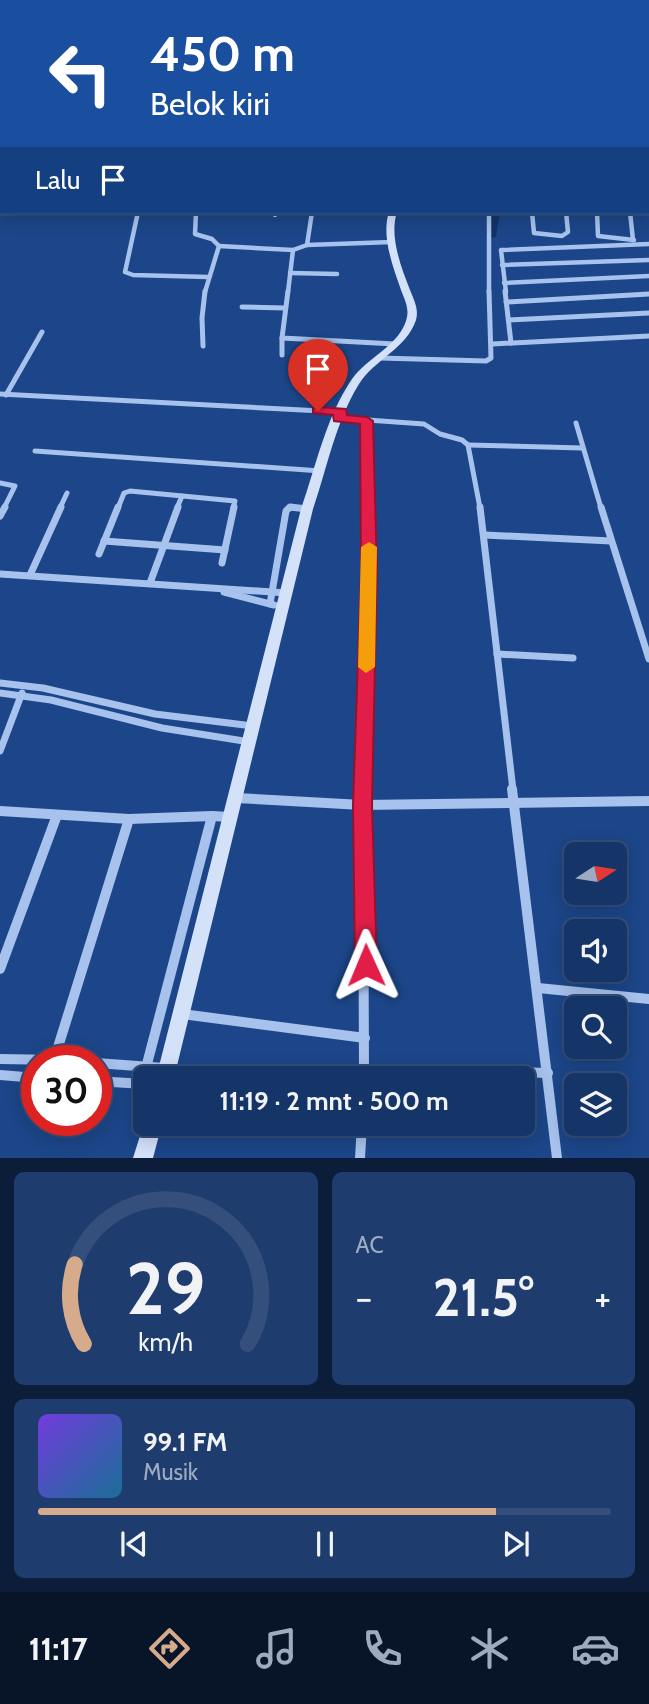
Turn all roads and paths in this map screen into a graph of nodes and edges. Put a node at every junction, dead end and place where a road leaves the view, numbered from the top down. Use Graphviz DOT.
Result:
graph roads {
  1 [pos="138,214"];
  2 [pos="197,214"];
  3 [pos="312,214"];
  4 [pos="392,214"];
  5 [pos="489,214"];
  6 [pos="533,214"];
  7 [pos="566,214"];
  8 [pos="597,214"];
  9 [pos="630,214"];
  10 [pos="633,240"];
  11 [pos="649,242"];
  12 [pos="392,243"];
  13 [pos="307,245"];
  14 [pos="219,246"];
  15 [pos="293,250"];
  16 [pos="649,260"];
  17 [pos="502,265"];
  18 [pos="290,273"];
  19 [pos="337,274"];
  20 [pos="649,276"];
  21 [pos="208,277"];
  22 [pos="504,283"];
  23 [pos="649,294"];
  24 [pos="506,302"];
  25 [pos="242,307"];
  26 [pos="285,308"];
  27 [pos="649,313"];
  28 [pos="509,320"];
  29 [pos="42,332"];
  30 [pos="649,336"];
  31 [pos="282,338"];
  32 [pos="508,343"];
  33 [pos="395,344"];
  34 [pos="494,344"];
  35 [pos="203,346"];
  36 [pos="282,355"];
  37 [pos="380,358"];
  38 [pos="3,395"];
  39 [pos="340,415"];
  40 [pos="367,421"];
  41 [pos="576,423"];
  42 [pos="468,445"];
  43 [pos="582,448"];
  44 [pos="35,451"];
  45 [pos="321,471"];
  46 [pos="0,483"];
  47 [pos="66,493"];
  48 [pos="182,496"];
  49 [pos="307,509"];
  50 [pos="0,516"];
  51 [pos="485,535"];
  52 [pos="104,541"];
  53 [pos="611,541"];
  54 [pos="164,545"];
  55 [pos="225,550"];
  56 [pos="99,554"];
  57 [pos="222,563"];
  58 [pos="0,574"];
  59 [pos="30,575"];
  60 [pos="150,583"];
  61 [pos="220,591"];
  62 [pos="272,592"];
  63 [pos="287,593"];
  64 [pos="276,605"];
  65 [pos="496,654"];
  66 [pos="573,658"];
  67 [pos="649,659"];
  68 [pos="0,683"];
  69 [pos="24,685"];
  70 [pos="0,693"];
  71 [pos="21,695"];
  72 [pos="253,726"];
  73 [pos="250,743"];
  74 [pos="0,751"];
  75 [pos="236,798"];
  76 [pos="514,802"];
  77 [pos="649,802"];
  78 [pos="362,805"];
  79 [pos="0,811"];
  80 [pos="57,815"];
  81 [pos="212,816"];
  82 [pos="230,817"];
  83 [pos="129,819"];
  84 [pos="0,969"];
  85 [pos="538,988"];
  86 [pos="649,999"];
  87 [pos="181,1014"];
  88 [pos="365,1038"];
  89 [pos="59,1045"];
  90 [pos="0,1059"];
  91 [pos="21,1059"];
  92 [pos="112,1064"];
  93 [pos="147,1066"];
  94 [pos="168,1066"];
  95 [pos="364,1066"];
  96 [pos="535,1073"];
  97 [pos="548,1073"];
  98 [pos="0,1076"];
  99 [pos="21,1077"];
  100 [pos="112,1082"];
  101 [pos="133,1083"];
  102 [pos="149,1136"];
  103 [pos="361,1136"];
  104 [pos="143,1158"];
  105 [pos="360,1158"];
  106 [pos="557,1158"];
  1 -- 21 [label="street"];
  2 -- 14 [label="street"];
  3 -- 13 [label="street"];
  4 -- 12 [label="street"];
  5 -- 34 [label="street"];
  6 -- 7 [label="street"];
  8 -- 10 [label="street"];
  9 -- 10 [label="street"];
  10 -- 11 [label="street"];
  11 -- 17 [label="street"];
  12 -- 13 [label="street"];
  12 -- 33 [label="street"];
  13 -- 15 [label="street"];
  14 -- 15 [label="street"];
  14 -- 21 [label="street"];
  15 -- 18 [label="street"];
  16 -- 17 [label="street"];
  17 -- 22 [label="street"];
  18 -- 19 [label="street"];
  18 -- 26 [label="street"];
  20 -- 22 [label="street"];
  21 -- 35 [label="street"];
  22 -- 24 [label="street"];
  23 -- 24 [label="street"];
  24 -- 28 [label="street"];
  25 -- 26 [label="street"];
  26 -- 31 [label="street"];
  27 -- 28 [label="street"];
  28 -- 32 [label="street"];
  29 -- 38 [label="street"];
  30 -- 32 [label="street"];
  31 -- 33 [label="street"];
  31 -- 36 [label="street"];
  32 -- 34 [label="street"];
  33 -- 37 [label="street"];
  34 -- 37 [label="street"];
  37 -- 39 [label="street"];
  38 -- 39 [label="street"];
  39 -- 40 [label="street"];
  39 -- 45 [label="street"];
  40 -- 42 [label="street"];
  40 -- 78 [label="street"];
  41 -- 43 [label="street"];
  42 -- 43 [label="street"];
  42 -- 51 [label="street"];
  43 -- 53 [label="street"];
  44 -- 45 [label="street"];
  45 -- 49 [label="street"];
  46 -- 50 [label="street"];
  47 -- 59 [label="street"];
  48 -- 52 [label="street"];
  48 -- 54 [label="street"];
  48 -- 55 [label="street"];
  49 -- 62 [label="street"];
  49 -- 63 [label="street"];
  51 -- 53 [label="street"];
  51 -- 65 [label="street"];
  52 -- 54 [label="street"];
  52 -- 56 [label="street"];
  53 -- 67 [label="street"];
  54 -- 55 [label="street"];
  54 -- 60 [label="street"];
  55 -- 57 [label="street"];
  58 -- 59 [label="street"];
  59 -- 60 [label="street"];
  60 -- 61 [label="street"];
  61 -- 62 [label="street"];
  61 -- 64 [label="street"];
  62 -- 63 [label="street"];
  62 -- 64 [label="street"];
  63 -- 64 [label="street"];
  64 -- 72 [label="street"];
  65 -- 66 [label="street"];
  65 -- 76 [label="street"];
  68 -- 69 [label="street"];
  69 -- 71 [label="street"];
  69 -- 72 [label="street"];
  70 -- 71 [label="street"];
  71 -- 73 [label="street"];
  71 -- 74 [label="street"];
  72 -- 73 [label="street"];
  73 -- 75 [label="street"];
  75 -- 78 [label="street"];
  75 -- 82 [label="street"];
  76 -- 77 [label="street"];
  76 -- 78 [label="street"];
  76 -- 85 [label="street"];
  78 -- 88 [label="street"];
  79 -- 80 [label="street"];
  80 -- 83 [label="street"];
  80 -- 84 [label="street"];
  81 -- 82 [label="street"];
  81 -- 83 [label="street"];
  81 -- 93 [label="street"];
  82 -- 87 [label="street"];
  83 -- 89 [label="street"];
  85 -- 86 [label="street"];
  85 -- 97 [label="street"];
  87 -- 88 [label="street"];
  87 -- 94 [label="street"];
  88 -- 95 [label="street"];
  90 -- 91 [label="street"];
  92 -- 93 [label="street"];
  96 -- 97 [label="street"];
  97 -- 106 [label="street"];
  98 -- 99 [label="street"];
  100 -- 101 [label="street"];
  102 -- 104 [label="street"];
  103 -- 105 [label="street"];
}
